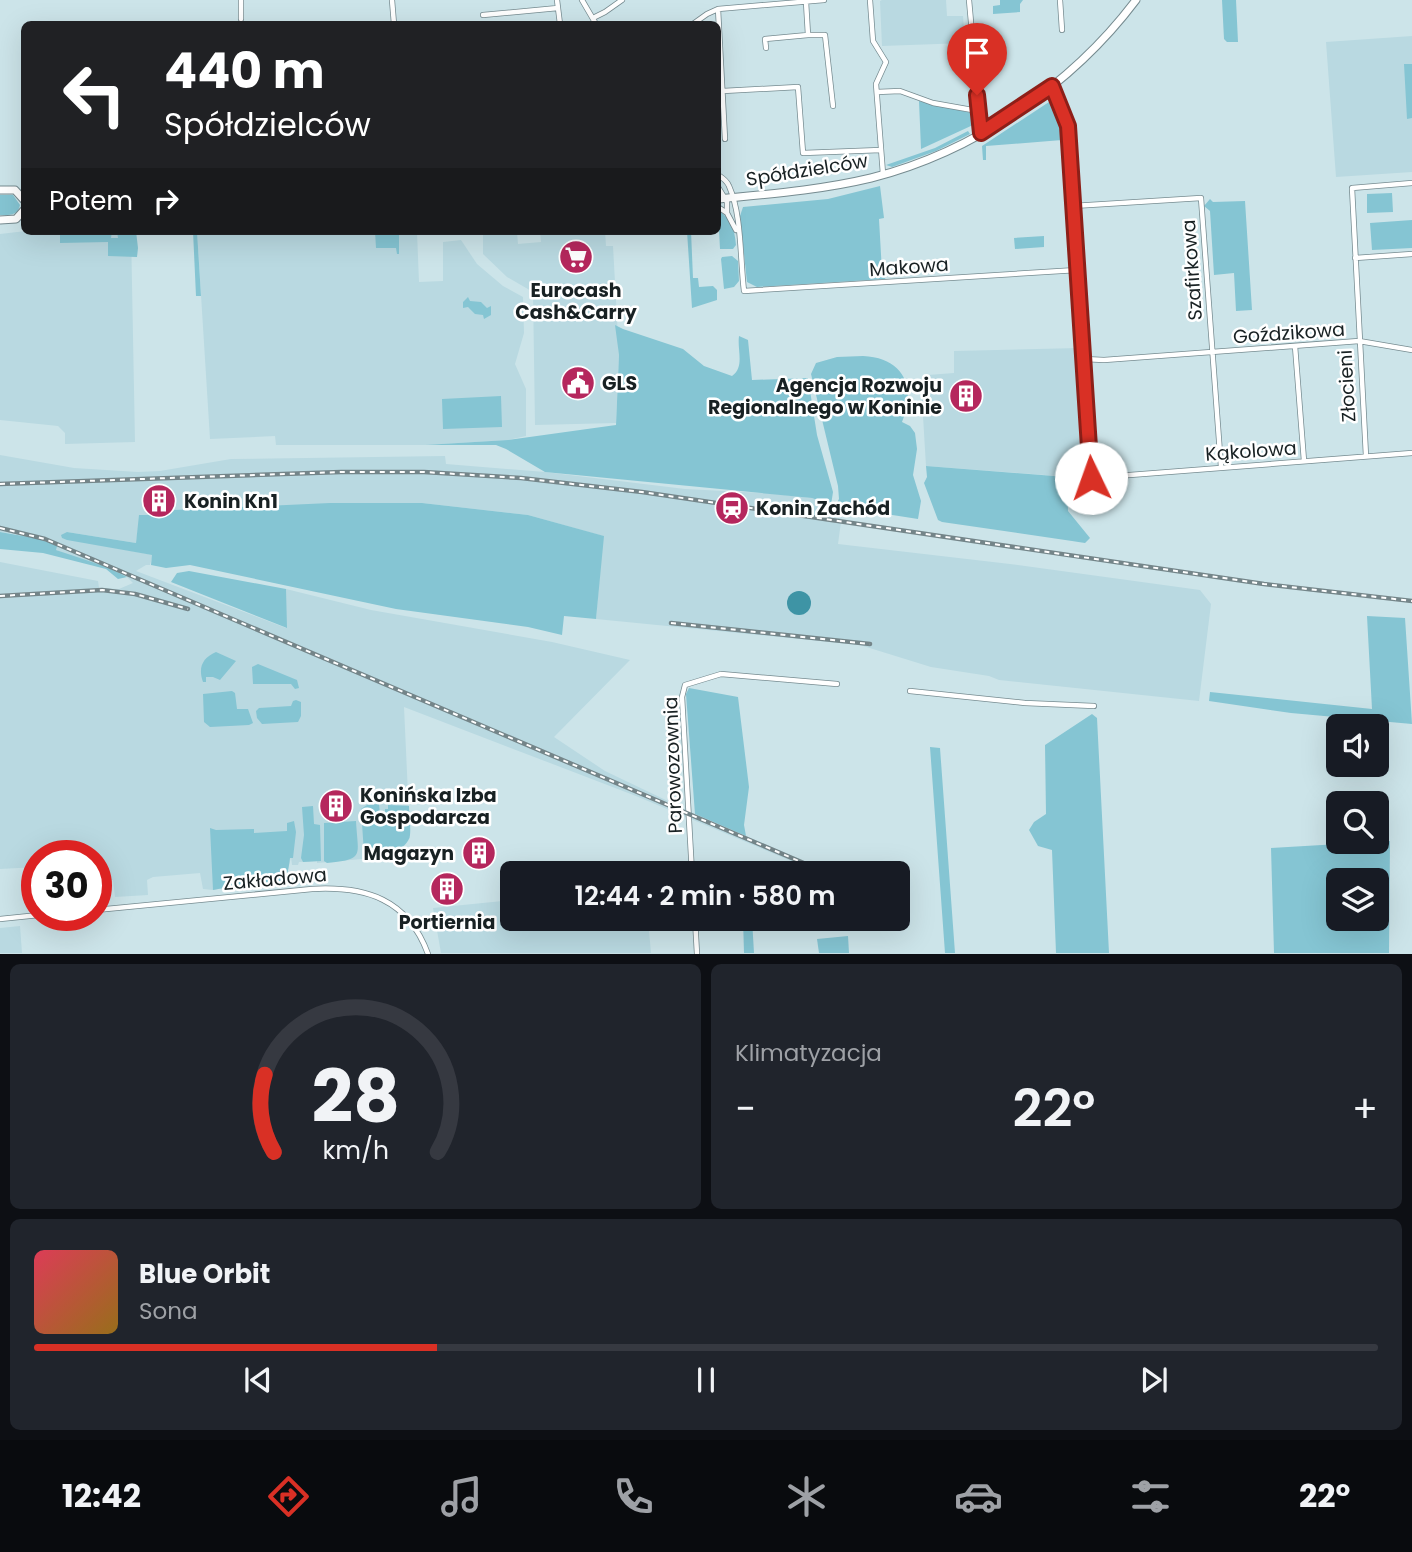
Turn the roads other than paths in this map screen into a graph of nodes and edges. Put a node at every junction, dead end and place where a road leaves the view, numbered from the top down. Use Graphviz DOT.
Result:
graph roads {
  1 [pos="241,0"];
  2 [pos="392,0"];
  3 [pos="557,0"];
  4 [pos="582,0"];
  5 [pos="622,0"];
  6 [pos="757,0"];
  7 [pos="824,0"];
  8 [pos="870,0"];
  9 [pos="969,0"];
  10 [pos="1060,0"];
  11 [pos="1136,0"];
  12 [pos="806,2"];
  13 [pos="762,5"];
  14 [pos="558,8"];
  15 [pos="718,9"];
  16 [pos="482,15"];
  17 [pos="593,18"];
  18 [pos="241,19"];
  19 [pos="394,21"];
  20 [pos="560,21"];
  21 [pos="594,21"];
  22 [pos="697,21"];
  23 [pos="719,21"];
  24 [pos="1062,30"];
  25 [pos="808,36"];
  26 [pos="766,48"];
  27 [pos="721,58"];
  28 [pos="1052,86"];
  29 [pos="723,91"];
  30 [pos="877,92"];
  31 [pos="833,106"];
  32 [pos="978,111"];
  33 [pos="981,133"];
  34 [pos="725,139"];
  35 [pos="881,150"];
  36 [pos="883,174"];
  37 [pos="721,177"];
  38 [pos="1412,183"];
  39 [pos="0,190"];
  40 [pos="744,196"];
  41 [pos="21,197"];
  42 [pos="725,198"];
  43 [pos="1073,206"];
  44 [pos="721,209"];
  45 [pos="21,213"];
  46 [pos="727,213"];
  47 [pos="737,213"];
  48 [pos="0,220"];
  49 [pos="739,244"];
  50 [pos="1412,254"];
  51 [pos="1355,258"];
  52 [pos="1077,270"];
  53 [pos="1359,341"];
  54 [pos="1295,346"];
  55 [pos="1412,350"];
  56 [pos="1212,353"];
  57 [pos="1084,359"];
  58 [pos="1412,453"];
  59 [pos="1366,456"];
  60 [pos="1304,461"];
  61 [pos="1221,467"];
  62 [pos="837,684"];
  63 [pos="910,691"];
  64 [pos="1094,705"];
  65 [pos="691,861"];
  66 [pos="112,908"];
  67 [pos="21,917"];
  68 [pos="0,919"];
  69 [pos="696,931"];
  70 [pos="428,954"];
  71 [pos="697,954"];
  1 -- 18 [label="street"];
  2 -- 19 [label="street"];
  3 -- 14 [label="street"];
  4 -- 17 [label="street"];
  5 -- 17 [label="street"];
  6 -- 13 [label="street"];
  7 -- 12 [label="street"];
  8 -- 30 [label="street"];
  9 -- 32 [label="street"];
  10 -- 24 [label="street"];
  11 -- 28 [label="street, Spółdzielców"];
  12 -- 13 [label="street"];
  12 -- 25 [label="street"];
  13 -- 15 [label="street"];
  14 -- 16 [label="street"];
  14 -- 20 [label="street"];
  15 -- 22 [label="street"];
  15 -- 23 [label="street"];
  17 -- 21 [label="street"];
  25 -- 26 [label="street"];
  25 -- 31 [label="street"];
  27 -- 29 [label="street"];
  28 -- 33 [label="street, Spółdzielców"];
  28 -- 43 [label="street"];
  29 -- 34 [label="street"];
  29 -- 35 [label="street"];
  30 -- 32 [label="street"];
  30 -- 35 [label="street"];
  32 -- 33 [label="street"];
  33 -- 36 [label="street, Spółdzielców"];
  35 -- 36 [label="street"];
  36 -- 40 [label="street, Spółdzielców"];
  37 -- 42 [label="street"];
  38 -- 51 [label="street, Złocieni"];
  39 -- 41 [label="street"];
  40 -- 42 [label="street, Spółdzielców"];
  40 -- 47 [label="street"];
  42 -- 46 [label="street"];
  42 -- 47 [label="street"];
  43 -- 52 [label="street"];
  43 -- 56 [label="street, Szafirkowa"];
  44 -- 46 [label="street"];
  45 -- 48 [label="street"];
  46 -- 49 [label="street"];
  47 -- 49 [label="street"];
  49 -- 52 [label="street, Makowa"];
  50 -- 51 [label="street"];
  51 -- 53 [label="street, Złocieni"];
  52 -- 57 [label="street"];
  53 -- 54 [label="street, Goździkowa"];
  53 -- 55 [label="street, Goździkowa"];
  53 -- 59 [label="street, Złocieni"];
  54 -- 56 [label="street, Goździkowa"];
  54 -- 60 [label="street"];
  56 -- 57 [label="street, Goździkowa"];
  56 -- 61 [label="street, Szafirkowa"];
  57 -- 61 [label="street, Kąkolowa"];
  58 -- 59 [label="street, Kąkolowa"];
  59 -- 60 [label="street, Kąkolowa"];
  60 -- 61 [label="street, Kąkolowa"];
  62 -- 65 [label="street, Parowozownia"];
  63 -- 64 [label="street"];
  66 -- 70 [label="street, Zakładowa"];
  67 -- 68 [label="street"];
  69 -- 71 [label="street"];
}
